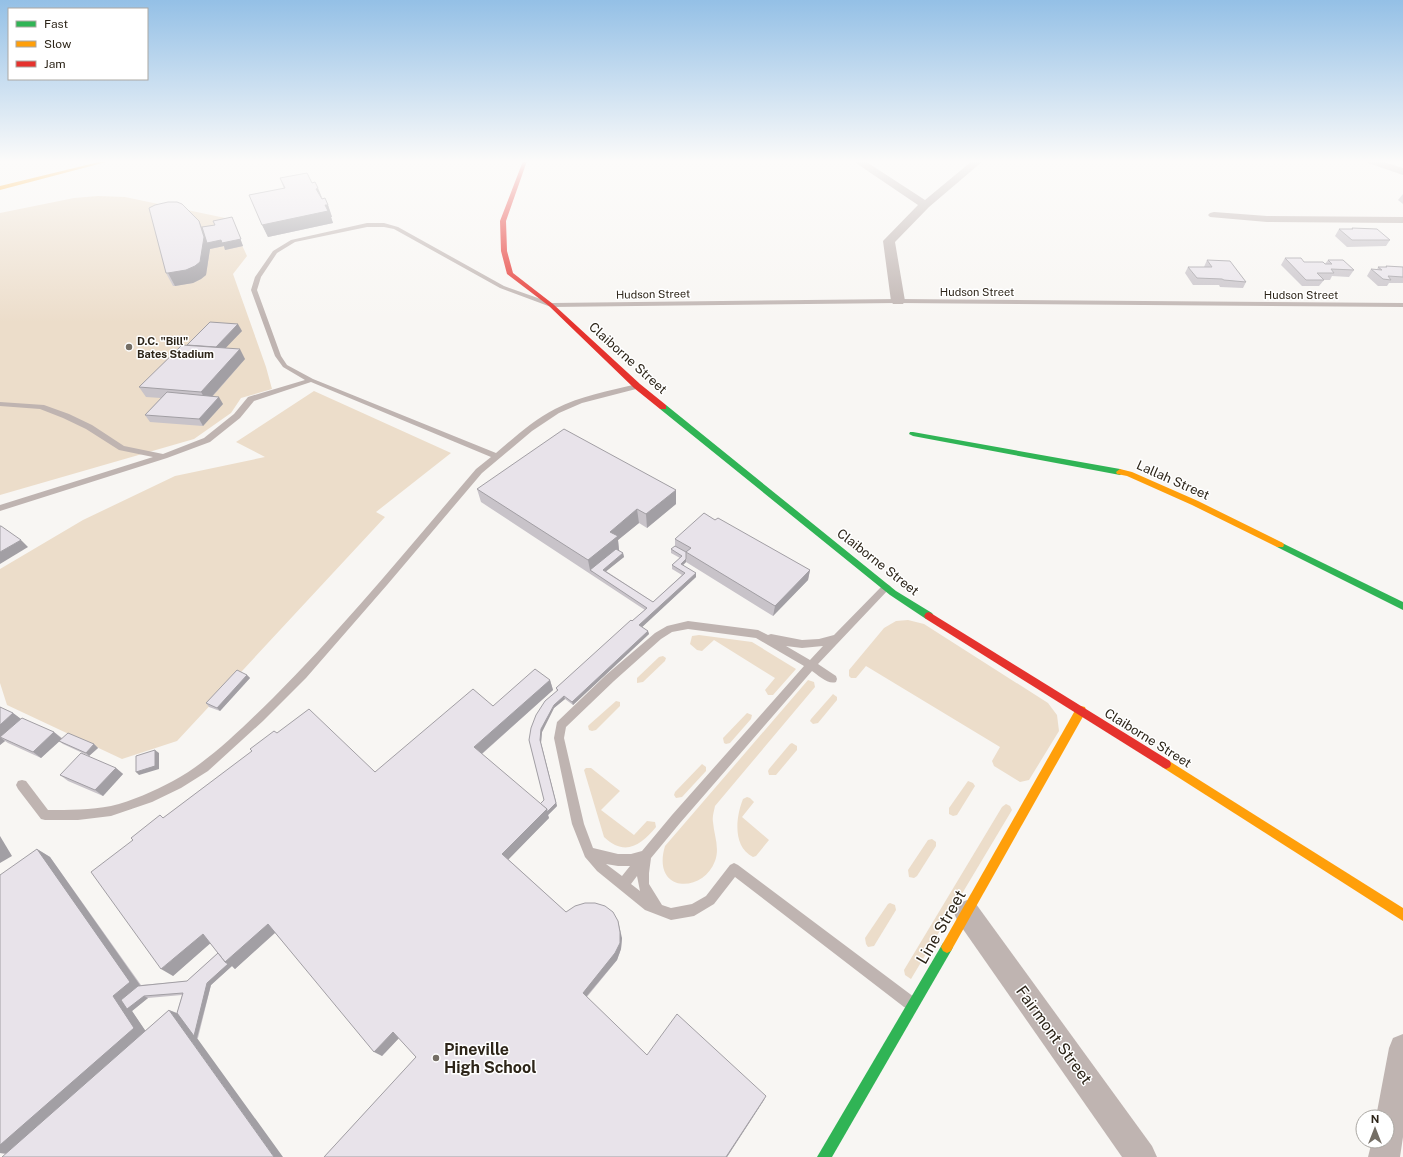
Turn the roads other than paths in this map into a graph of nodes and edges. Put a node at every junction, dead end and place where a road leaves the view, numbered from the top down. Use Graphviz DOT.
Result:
graph roads {
  1 [pos="505,215"];
  2 [pos="915,215"];
  3 [pos="1214,215"];
  4 [pos="1403,220"];
  5 [pos="898,302"];
  6 [pos="551,305"];
  7 [pos="1403,305"];
  8 [pos="311,380"];
  9 [pos="637,386"];
  10 [pos="0,404"];
  11 [pos="913,434"];
  12 [pos="164,456"];
  13 [pos="496,456"];
  14 [pos="0,508"];
  15 [pos="886,587"];
  16 [pos="1403,606"];
  17 [pos="758,634"];
  18 [pos="838,637"];
  19 [pos="811,665"];
  20 [pos="832,679"];
  21 [pos="1081,710"];
  22 [pos="22,785"];
  23 [pos="589,853"];
  24 [pos="646,856"];
  25 [pos="623,884"];
  26 [pos="658,909"];
  27 [pos="967,913"];
  28 [pos="1403,915"];
  29 [pos="913,1005"];
  30 [pos="1403,1048"];
  31 [pos="1393,1109"];
  32 [pos="824,1157"];
  33 [pos="1142,1157"];
  1 -- 6 [label="main road, Claiborne Street"];
  2 -- 5 [label="street"];
  3 -- 4 [label="street"];
  5 -- 6 [label="lane, Hudson Street"];
  5 -- 7 [label="lane, Hudson Street"];
  6 -- 8 [label="lane"];
  6 -- 9 [label="main road, Claiborne Street"];
  8 -- 12 [label="lane"];
  8 -- 13 [label="lane"];
  9 -- 13 [label="lane"];
  9 -- 15 [label="main road, Claiborne Street"];
  10 -- 12 [label="lane"];
  11 -- 16 [label="main road, Lallah Street"];
  12 -- 14 [label="lane"];
  13 -- 22 [label="lane"];
  15 -- 18 [label="lane"];
  15 -- 21 [label="main road, Claiborne Street"];
  17 -- 18 [label="lane"];
  17 -- 19 [label="lane"];
  17 -- 23 [label="lane"];
  18 -- 19 [label="lane"];
  19 -- 20 [label="lane"];
  19 -- 24 [label="lane"];
  21 -- 27 [label="main road, Line Street"];
  21 -- 28 [label="main road, Claiborne Street"];
  23 -- 24 [label="lane"];
  23 -- 25 [label="lane"];
  24 -- 25 [label="lane"];
  24 -- 26 [label="lane"];
  25 -- 26 [label="lane"];
  26 -- 29 [label="lane"];
  27 -- 29 [label="main road, Line Street"];
  27 -- 33 [label="street, Fairmont Street"];
  29 -- 32 [label="main road, Line Street"];
  30 -- 31 [label="street"];
}
